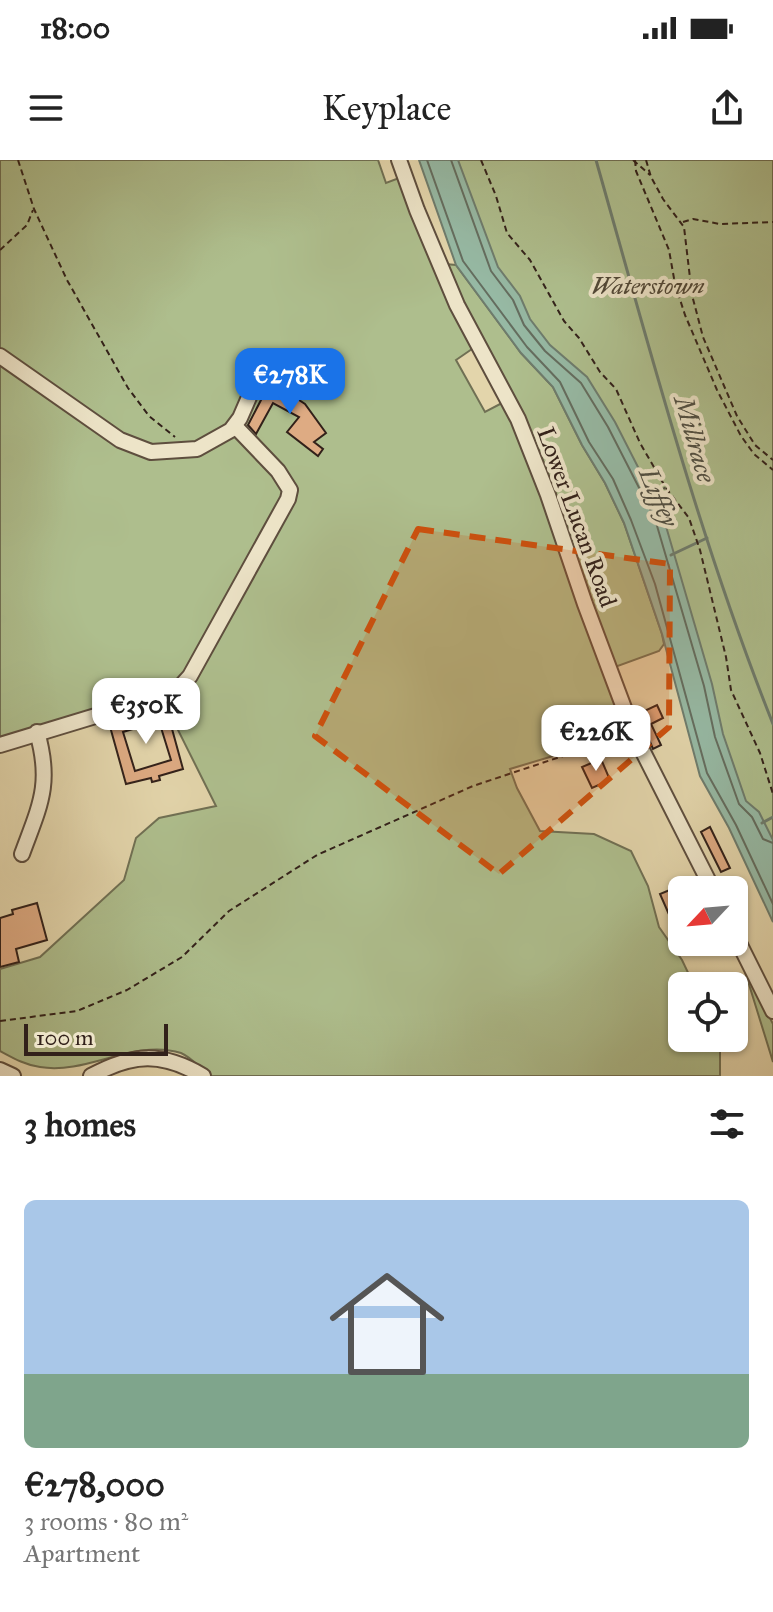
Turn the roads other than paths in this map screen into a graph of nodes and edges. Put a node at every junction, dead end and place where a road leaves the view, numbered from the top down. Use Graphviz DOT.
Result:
graph roads {
  1 [pos="399,160"];
  2 [pos="0,356"];
  3 [pos="256,381"];
  4 [pos="235,426"];
  5 [pos="37,732"];
  6 [pos="0,745"];
  7 [pos="22,854"];
  8 [pos="706,876"];
  9 [pos="746,956"];
  10 [pos="773,1011"];
  11 [pos="0,1070"];
  12 [pos="13,1076"];
  13 [pos="91,1076"];
  14 [pos="203,1076"];
  1 -- 8 [label="street, Lower Lucan Road"];
  2 -- 4 [label="street"];
  3 -- 4 [label="street"];
  4 -- 5 [label="street"];
  5 -- 6 [label="street"];
  5 -- 7 [label="street"];
  9 -- 10 [label="street"];
  11 -- 12 [label="street"];
  13 -- 14 [label="street"];
}
